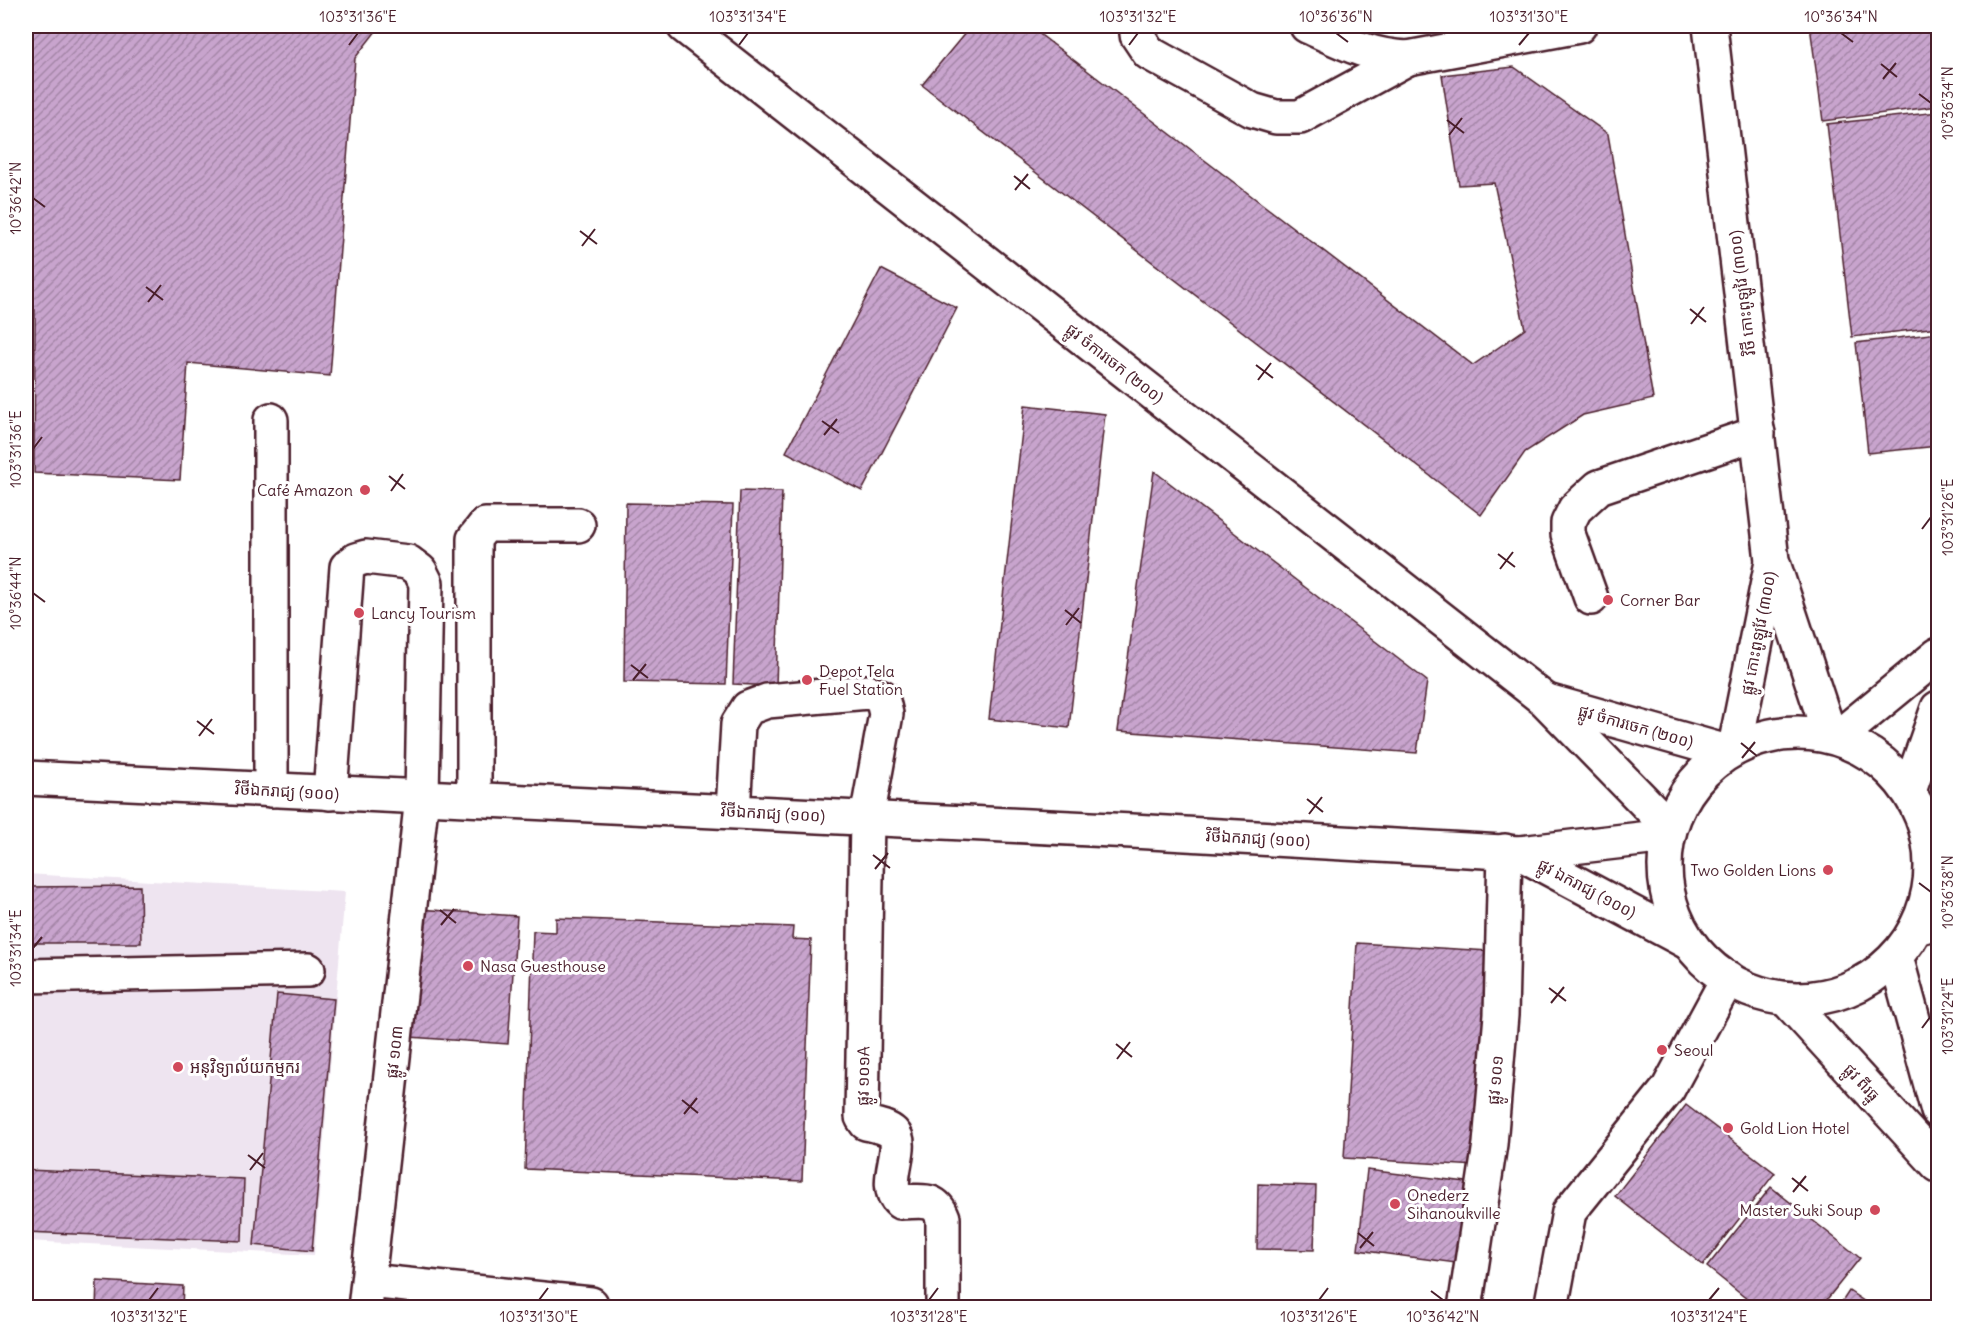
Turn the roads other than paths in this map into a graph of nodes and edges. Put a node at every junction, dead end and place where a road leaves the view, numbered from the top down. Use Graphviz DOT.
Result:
graph roads {
  1 [pos="684,26"];
  2 [pos="1137,26"];
  3 [pos="1306,26"];
  4 [pos="1579,26"];
  5 [pos="1710,26"];
  6 [pos="1408,58"];
  7 [pos="271,420"];
  8 [pos="1758,433"];
  9 [pos="578,525"];
  10 [pos="1772,560"];
  11 [pos="1591,598"];
  12 [pos="1938,655"];
  13 [pos="1545,700"];
  14 [pos="1938,708"];
  15 [pos="1834,737"];
  16 [pos="1731,749"];
  17 [pos="26,778"];
  18 [pos="271,790"];
  19 [pos="330,793"];
  20 [pos="422,797"];
  21 [pos="474,799"];
  22 [pos="1923,809"];
  23 [pos="733,811"];
  24 [pos="867,818"];
  25 [pos="1668,831"];
  26 [pos="1512,852"];
  27 [pos="1928,925"];
  28 [pos="1689,943"];
  29 [pos="1896,957"];
  30 [pos="308,970"];
  31 [pos="26,976"];
  32 [pos="1728,978"];
  33 [pos="1786,999"];
  34 [pos="1938,1111"];
  35 [pos="1938,1164"];
  36 [pos="367,1294"];
  37 [pos="591,1304"];
  38 [pos="943,1308"];
  39 [pos="1465,1308"];
  40 [pos="1551,1308"];
  1 -- 13 [label="main road, ផ្លូវ ចំការចេក (២០០)"];
  2 -- 6 [label="main road"];
  3 -- 6 [label="main road"];
  4 -- 6 [label="main road"];
  5 -- 8 [label="main road, វិថី កោះពូឡូវៃ (៣០០)"];
  7 -- 18 [label="main road"];
  8 -- 10 [label="main road, វិថី កោះពូឡូវៃ (៣០០)"];
  8 -- 11 [label="main road"];
  9 -- 21 [label="main road"];
  10 -- 15 [label="main road, ផ្លូវ កោះពូឡួវែ (៣០០)"];
  10 -- 16 [label="main road, ផ្លូវ កោះពូឡួវែ (៣០០)"];
  12 -- 15 [label="main road"];
  13 -- 16 [label="main road, ផ្លូវ ចំការចេក (២០០)"];
  13 -- 25 [label="main road, ផ្លូវ ចំការចេក (២០០)"];
  14 -- 22 [label="main road"];
  15 -- 16 [label="main road"];
  15 -- 22 [label="main road"];
  16 -- 25 [label="main road"];
  17 -- 18 [label="main road, វិថីឯករាជ្យ (១០០)"];
  18 -- 19 [label="main road, វិថីឯករាជ្យ (១០០)"];
  19 -- 20 [label="main road, វិថីឯករាជ្យ (១០០)"];
  19 -- 20 [label="main road, ផ្លូវ ១០៣"];
  20 -- 21 [label="main road, វិថីឯករាជ្យ (១០០)"];
  20 -- 36 [label="main road, ផ្លូវ ១០៣"];
  21 -- 23 [label="main road, វិថីឯករាជ្យ (១០០)"];
  22 -- 27 [label="main road"];
  23 -- 24 [label="main road, វិថីឯករាជ្យ (១០០)"];
  23 -- 24 [label="main road"];
  24 -- 26 [label="main road, វិថីឯករាជ្យ (១០០)"];
  24 -- 38 [label="main road, ផ្លូវ ១០១A"];
  25 -- 26 [label="main road, ផ្លូវ ឯករាជ្យ (១០០)"];
  25 -- 28 [label="main road"];
  26 -- 28 [label="main road, ផ្លូវ ឯករាជ្យ (១០០)"];
  26 -- 39 [label="main road, ផ្លូវ ១០១"];
  27 -- 29 [label="main road"];
  28 -- 32 [label="main road"];
  29 -- 33 [label="main road"];
  29 -- 34 [label="main road"];
  30 -- 31 [label="main road"];
  32 -- 33 [label="main road"];
  32 -- 40 [label="main road"];
  33 -- 35 [label="main road, ផ្លូវ ពីរធ្នូ"];
  36 -- 37 [label="main road"];
}
